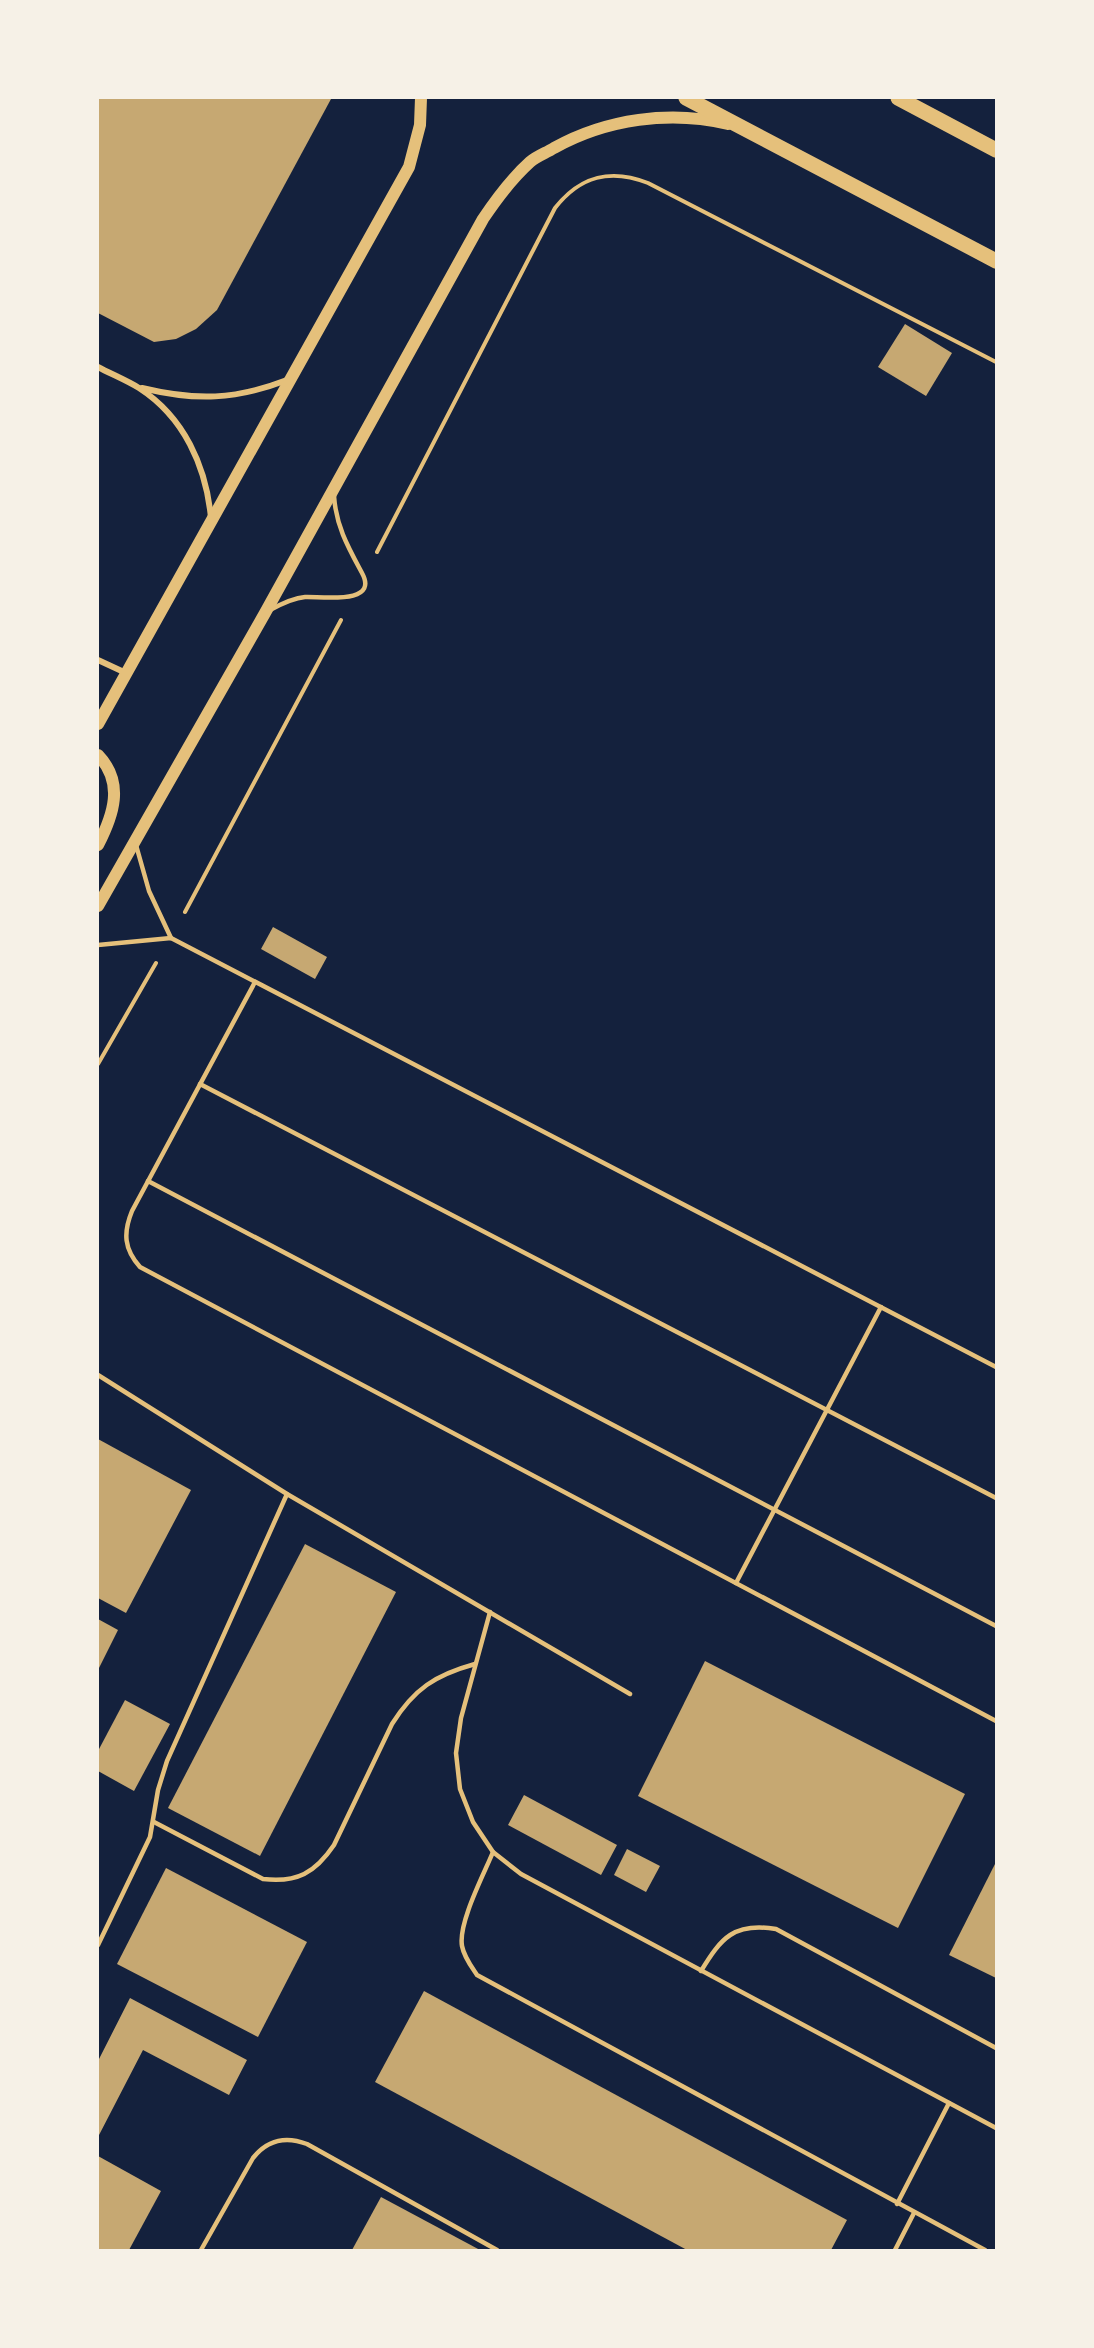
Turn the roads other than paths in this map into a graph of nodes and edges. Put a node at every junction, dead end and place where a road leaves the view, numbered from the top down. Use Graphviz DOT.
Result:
graph roads {
  1 [pos="421,98"];
  2 [pos="686,98"];
  3 [pos="898,98"];
  4 [pos="750,130"];
  5 [pos="996,150"];
  6 [pos="996,261"];
  7 [pos="98,367"];
  8 [pos="290,379"];
  9 [pos="138,387"];
  10 [pos="333,488"];
  11 [pos="212,521"];
  12 [pos="266,613"];
  13 [pos="98,660"];
  14 [pos="126,673"];
  15 [pos="98,724"];
  16 [pos="98,755"];
  17 [pos="135,842"];
  18 [pos="98,845"];
  19 [pos="98,906"];
  20 [pos="171,938"];
  21 [pos="98,945"];
  22 [pos="255,982"];
  23 [pos="200,1084"];
  24 [pos="148,1181"];
  25 [pos="881,1307"];
  26 [pos="996,1367"];
  27 [pos="98,1375"];
  28 [pos="827,1410"];
  29 [pos="287,1494"];
  30 [pos="996,1498"];
  31 [pos="775,1510"];
  32 [pos="736,1583"];
  33 [pos="490,1612"];
  34 [pos="996,1626"];
  35 [pos="474,1664"];
  36 [pos="630,1694"];
  37 [pos="996,1721"];
  38 [pos="154,1822"];
  39 [pos="493,1851"];
  40 [pos="98,1946"];
  41 [pos="701,1971"];
  42 [pos="996,2048"];
  43 [pos="950,2103"];
  44 [pos="996,2128"];
  45 [pos="897,2204"];
  46 [pos="914,2213"];
  47 [pos="201,2250"];
  48 [pos="498,2250"];
  49 [pos="895,2250"];
  50 [pos="985,2250"];
  1 -- 8 [label="main road"];
  2 -- 4 [label="main road"];
  3 -- 5 [label="main road"];
  4 -- 6 [label="main road"];
  4 -- 10 [label="main road"];
  7 -- 9 [label="street"];
  8 -- 9 [label="street"];
  8 -- 11 [label="main road"];
  9 -- 11 [label="street"];
  10 -- 12 [label="main road"];
  10 -- 12 [label="lane"];
  11 -- 14 [label="main road"];
  12 -- 17 [label="main road"];
  13 -- 14 [label="street"];
  14 -- 15 [label="main road"];
  16 -- 18 [label="main road"];
  17 -- 19 [label="main road"];
  17 -- 20 [label="lane"];
  20 -- 21 [label="lane"];
  20 -- 22 [label="lane"];
  22 -- 23 [label="lane"];
  22 -- 25 [label="lane"];
  23 -- 24 [label="lane"];
  23 -- 28 [label="lane"];
  24 -- 31 [label="lane"];
  24 -- 32 [label="lane"];
  25 -- 26 [label="lane"];
  25 -- 28 [label="lane"];
  27 -- 29 [label="lane"];
  28 -- 30 [label="lane"];
  28 -- 31 [label="lane"];
  29 -- 33 [label="lane"];
  29 -- 38 [label="lane"];
  31 -- 32 [label="lane"];
  31 -- 34 [label="lane"];
  32 -- 37 [label="lane"];
  33 -- 35 [label="lane"];
  33 -- 36 [label="lane"];
  35 -- 38 [label="lane"];
  35 -- 39 [label="lane"];
  38 -- 40 [label="lane"];
  39 -- 41 [label="lane"];
  39 -- 45 [label="lane"];
  41 -- 42 [label="lane"];
  41 -- 43 [label="lane"];
  43 -- 44 [label="lane"];
  43 -- 45 [label="lane"];
  45 -- 46 [label="lane"];
  46 -- 49 [label="lane"];
  46 -- 50 [label="lane"];
  47 -- 48 [label="lane"];
}
